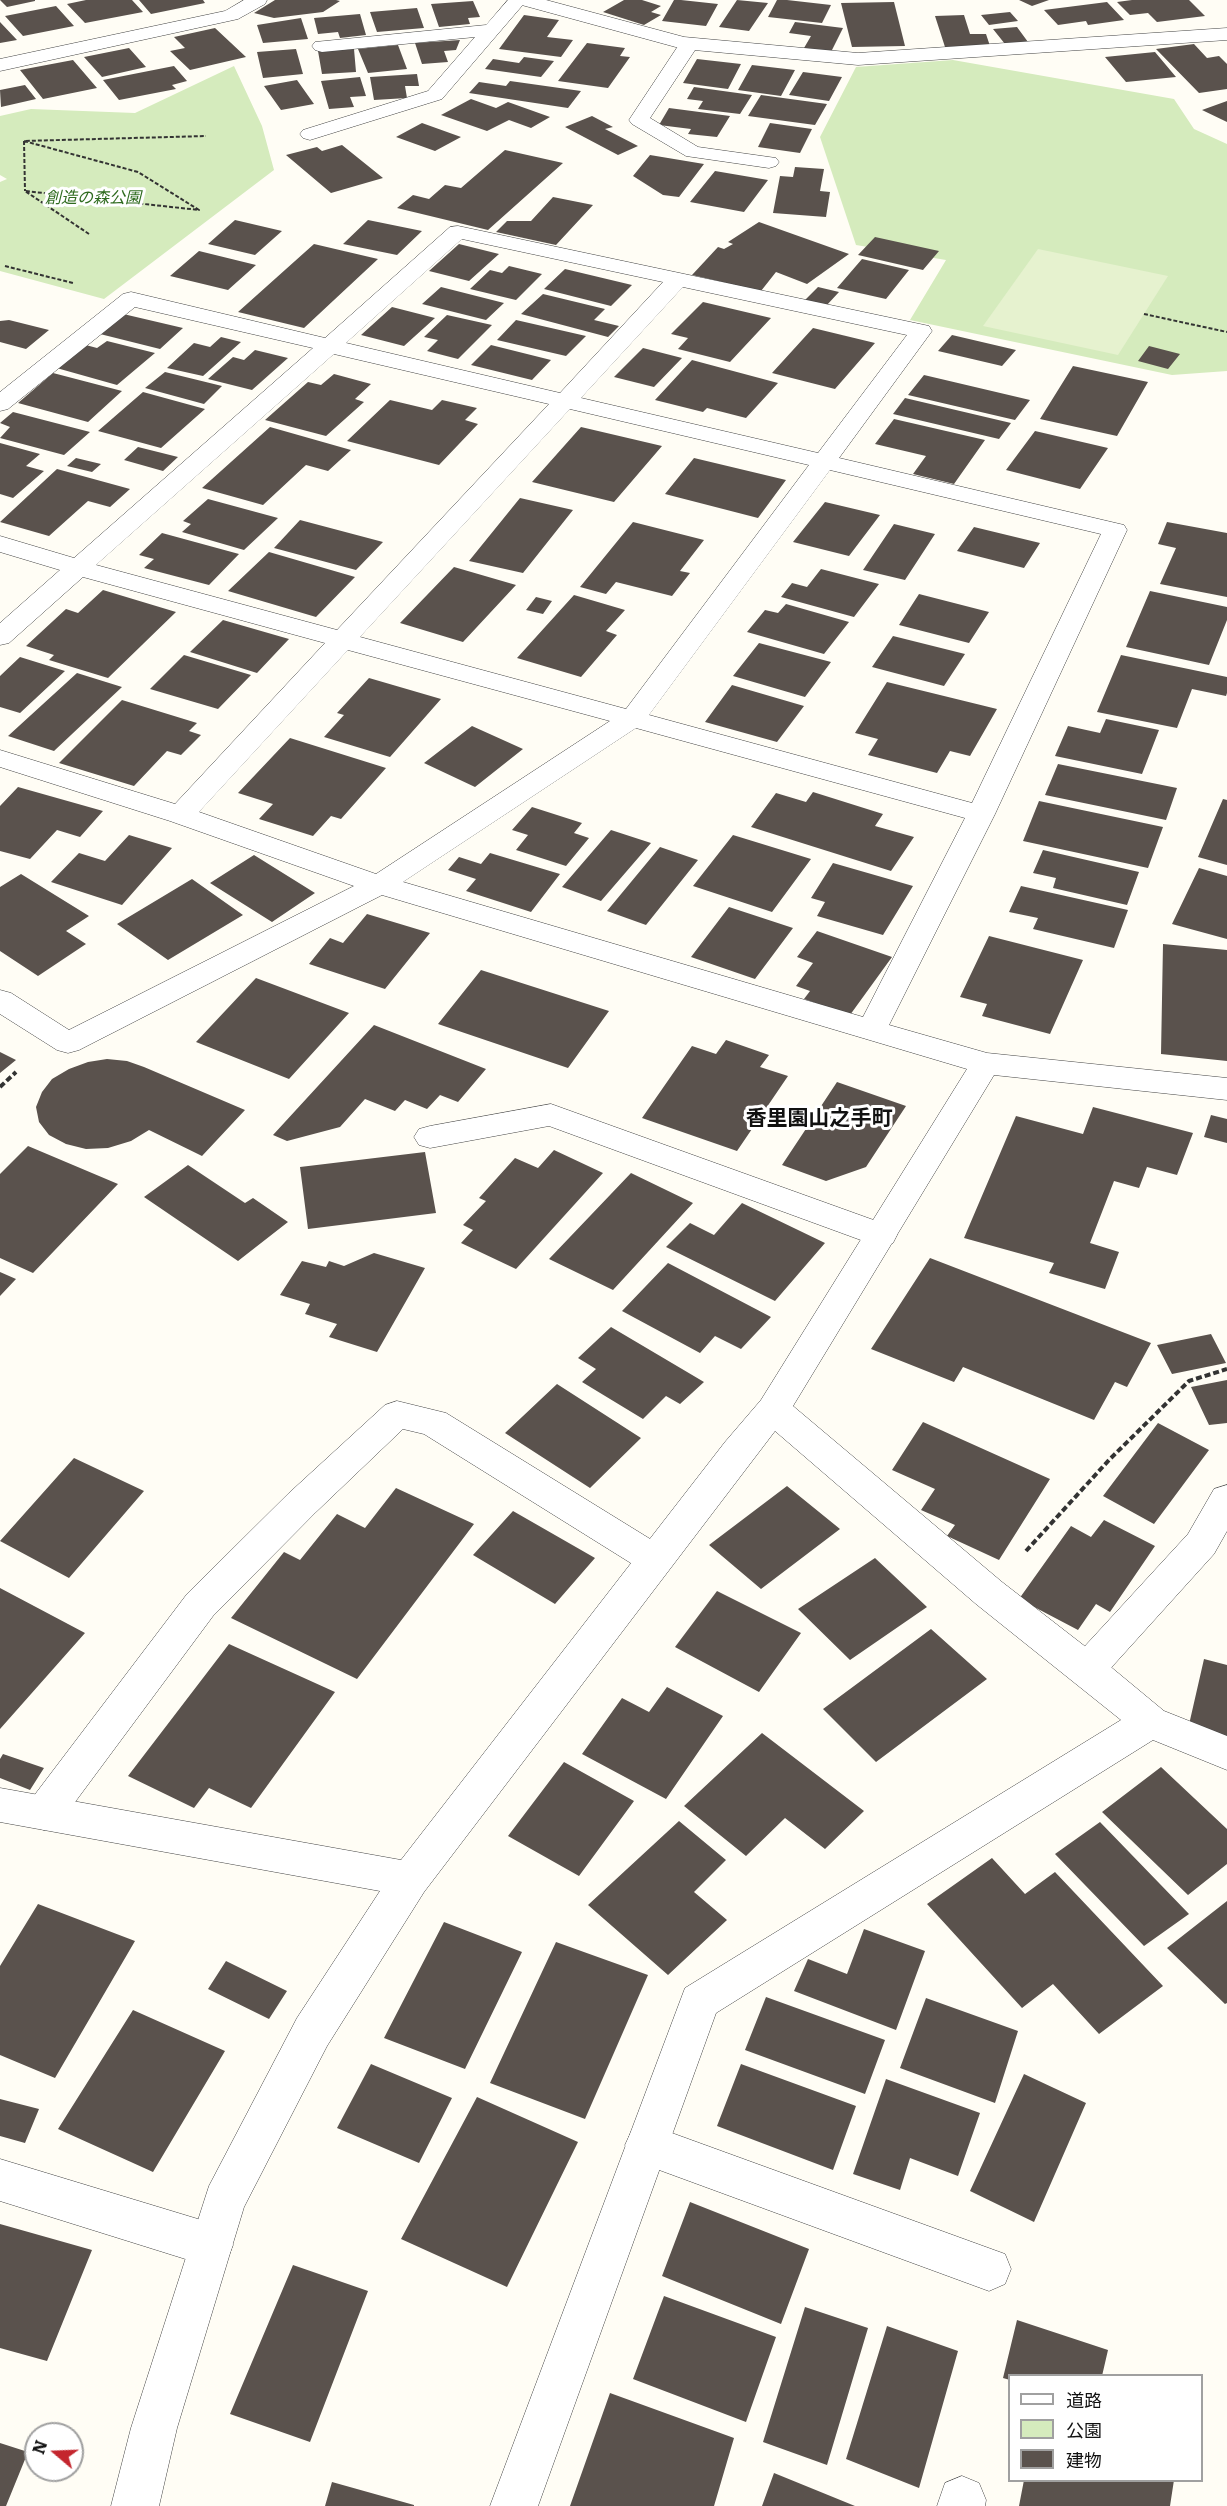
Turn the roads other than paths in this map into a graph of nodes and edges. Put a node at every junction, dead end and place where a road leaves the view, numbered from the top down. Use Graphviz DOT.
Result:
graph roads {
  1 [pos="258,0"];
  2 [pos="518,0"];
  3 [pos="525,0"];
  4 [pos="592,0"];
  5 [pos="567,12"];
  6 [pos="492,30"];
  7 [pos="1227,34"];
  8 [pos="1195,38"];
  9 [pos="689,44"];
  10 [pos="322,46"];
  11 [pos="1227,52"];
  12 [pos="0,65"];
  13 [pos="310,134"];
  14 [pos="769,162"];
  15 [pos="676,280"];
  16 [pos="331,346"];
  17 [pos="564,401"];
  18 [pos="0,404"];
  19 [pos="824,463"];
  20 [pos="0,544"];
  21 [pos="79,568"];
  22 [pos="0,637"];
  23 [pos="343,640"];
  24 [pos="632,719"];
  25 [pos="0,758"];
  26 [pos="981,814"];
  27 [pos="180,815"];
  28 [pos="379,885"];
  29 [pos="0,1000"];
  30 [pos="872,1029"];
  31 [pos="986,1064"];
  32 [pos="1227,1089"];
  33 [pos="430,1137"];
  34 [pos="881,1234"];
  35 [pos="773,1409"];
  36 [pos="1227,1499"];
  37 [pos="1214,1548"];
  38 [pos="655,1560"];
  39 [pos="1087,1669"];
  40 [pos="1150,1722"];
  41 [pos="1227,1753"];
  42 [pos="0,1805"];
  43 [pos="44,1813"];
  44 [pos="410,1879"];
  45 [pos="647,2145"];
  46 [pos="0,2180"];
  47 [pos="211,2245"];
  48 [pos="989,2269"];
  49 [pos="135,2506"];
  50 [pos="514,2506"];
  1 -- 12 [label="street"];
  2 -- 6 [label="street"];
  3 -- 5 [label="street"];
  4 -- 5 [label="street"];
  5 -- 9 [label="street"];
  6 -- 10 [label="street"];
  6 -- 13 [label="street"];
  7 -- 8 [label="street"];
  8 -- 9 [label="street"];
  8 -- 11 [label="street"];
  9 -- 14 [label="street"];
  15 -- 16 [label="street"];
  15 -- 17 [label="street"];
  15 -- 19 [label="street"];
  16 -- 17 [label="street"];
  16 -- 18 [label="street"];
  16 -- 21 [label="street"];
  17 -- 19 [label="street"];
  17 -- 23 [label="street"];
  19 -- 24 [label="street"];
  19 -- 26 [label="street"];
  20 -- 21 [label="street"];
  21 -- 22 [label="street"];
  21 -- 23 [label="street"];
  23 -- 24 [label="street"];
  23 -- 27 [label="street"];
  24 -- 26 [label="street"];
  24 -- 28 [label="street"];
  25 -- 27 [label="street"];
  26 -- 30 [label="street"];
  27 -- 28 [label="street"];
  28 -- 29 [label="street"];
  28 -- 30 [label="street"];
  30 -- 31 [label="street"];
  31 -- 32 [label="street"];
  31 -- 34 [label="street"];
  33 -- 34 [label="street"];
  34 -- 35 [label="street"];
  35 -- 38 [label="street"];
  35 -- 39 [label="street"];
  36 -- 37 [label="street"];
  37 -- 39 [label="street"];
  38 -- 43 [label="street"];
  38 -- 44 [label="street"];
  39 -- 40 [label="street"];
  40 -- 41 [label="street"];
  40 -- 45 [label="street"];
  42 -- 43 [label="street"];
  43 -- 44 [label="street"];
  44 -- 47 [label="street"];
  45 -- 48 [label="street"];
  45 -- 50 [label="street"];
  46 -- 47 [label="street"];
  47 -- 49 [label="street"];
}
